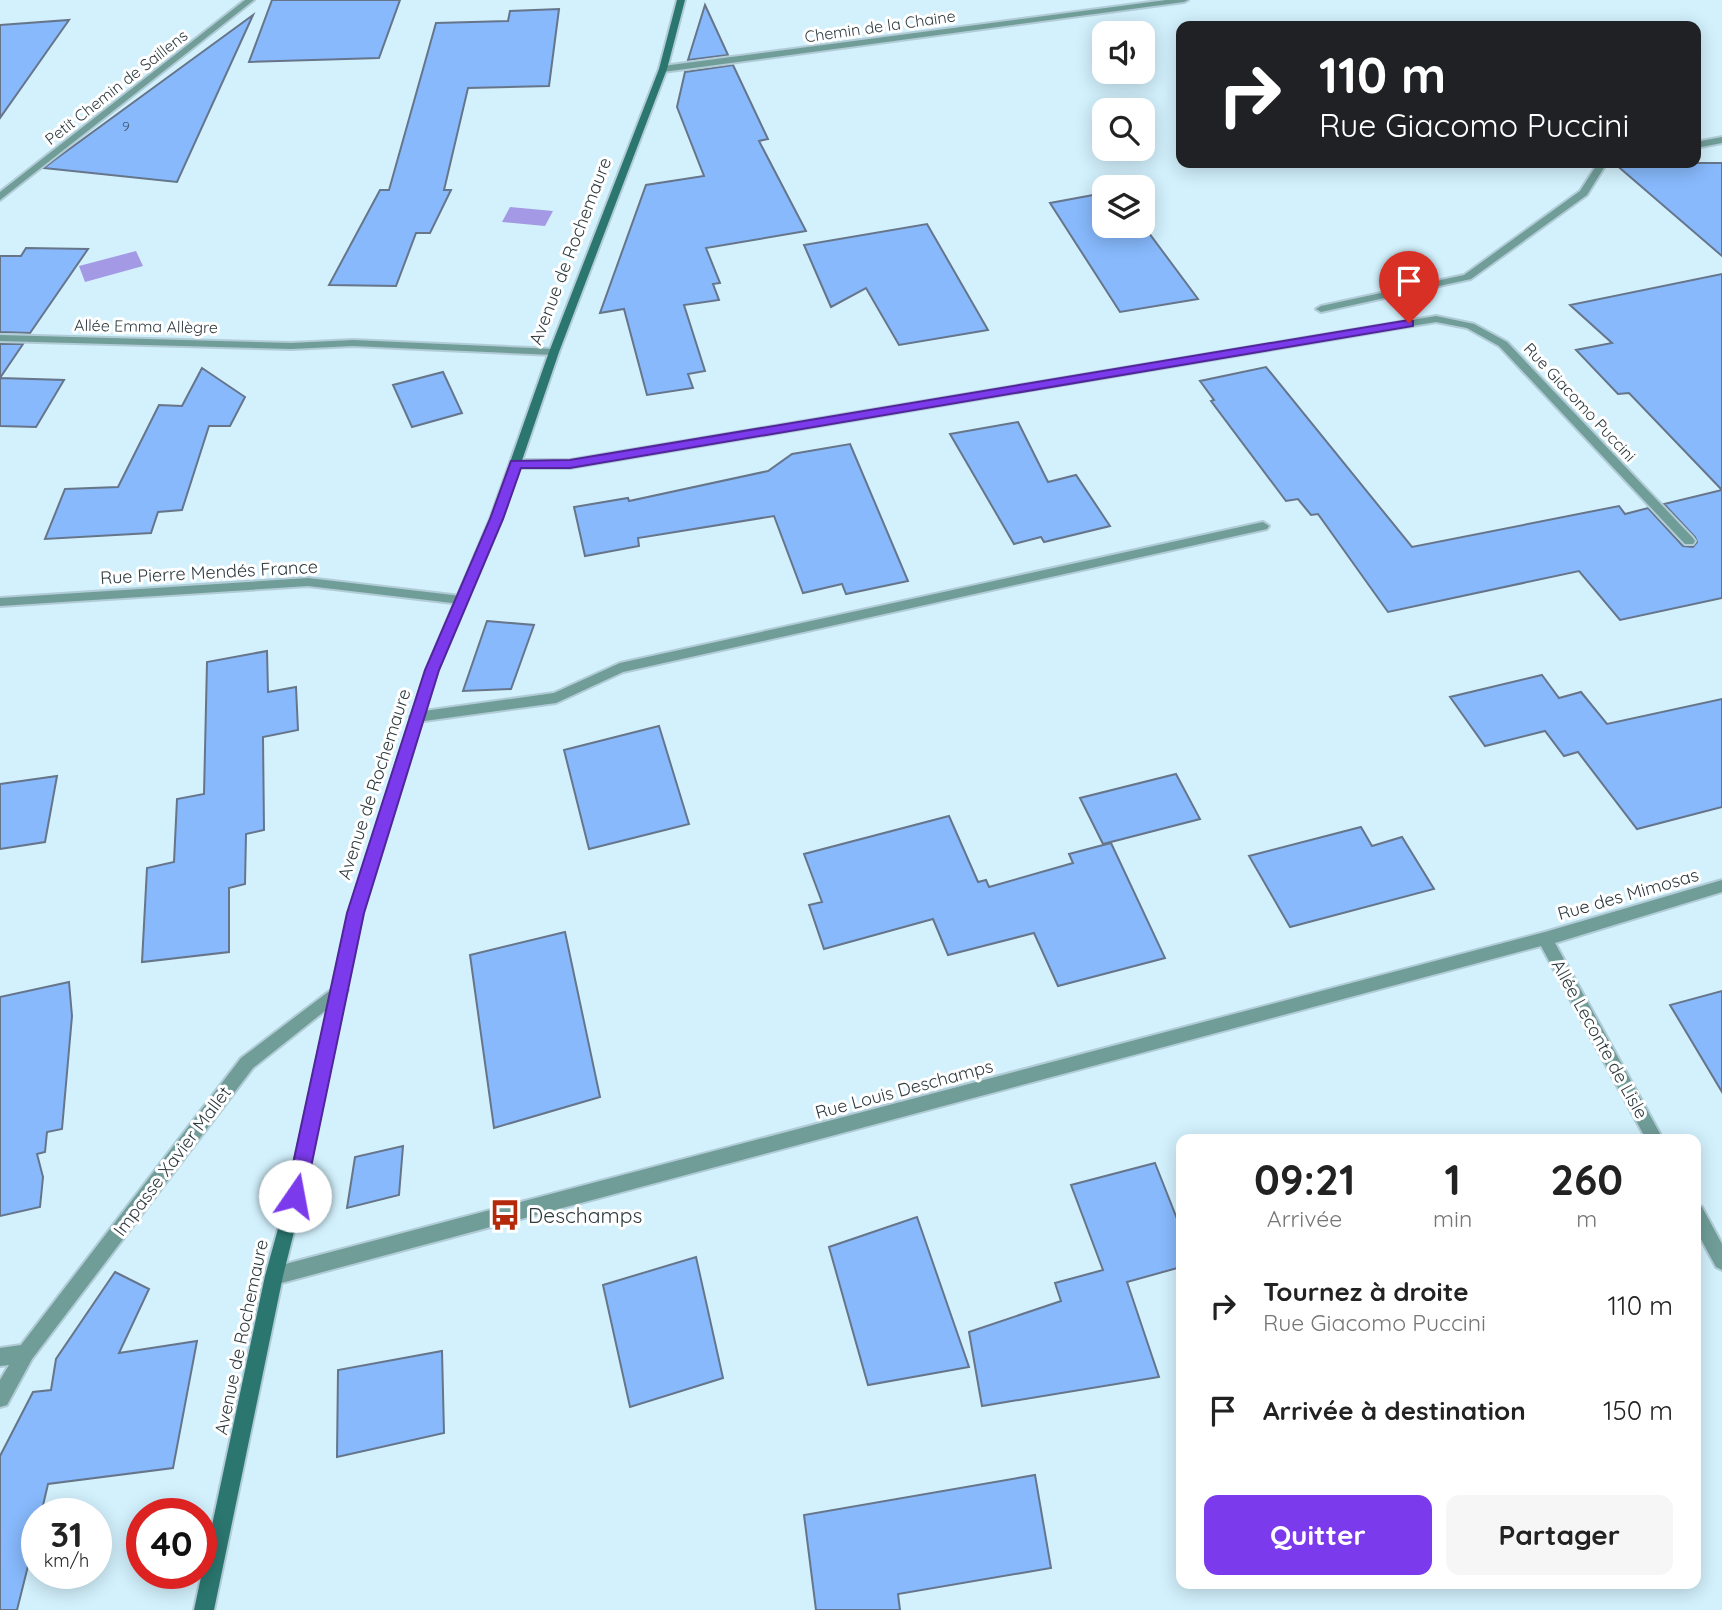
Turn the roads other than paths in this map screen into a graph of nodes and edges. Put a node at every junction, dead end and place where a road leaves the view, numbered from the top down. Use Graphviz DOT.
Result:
graph roads {
  1 [pos="250,0"];
  2 [pos="681,0"];
  3 [pos="1184,0"];
  4 [pos="663,69"];
  5 [pos="1722,140"];
  6 [pos="1701,144"];
  7 [pos="1600,168"];
  8 [pos="0,197"];
  9 [pos="1321,309"];
  10 [pos="0,338"];
  11 [pos="554,352"];
  12 [pos="516,464"];
  13 [pos="1263,526"];
  14 [pos="1689,541"];
  15 [pos="461,600"];
  16 [pos="0,601"];
  17 [pos="417,717"];
  18 [pos="1722,886"];
  19 [pos="1545,939"];
  20 [pos="340,990"];
  21 [pos="1652,1134"];
  22 [pos="1701,1222"];
  23 [pos="1722,1261"];
  24 [pos="274,1276"];
  25 [pos="26,1353"];
  26 [pos="0,1357"];
  27 [pos="0,1398"];
  28 [pos="204,1610"];
  1 -- 8 [label="street, Petit Chemin de Saillens"];
  2 -- 4 [label="street, Avenue de Rochemaure"];
  3 -- 4 [label="street, Chemin de la Chaine"];
  4 -- 11 [label="street, Avenue de Rochemaure"];
  5 -- 6 [label="street"];
  7 -- 9 [label="street"];
  10 -- 11 [label="street, Allée Emma Allègre"];
  11 -- 12 [label="street, Avenue de Rochemaure"];
  12 -- 14 [label="street, Rue Giacomo Puccini"];
  12 -- 15 [label="street, Avenue de Rochemaure"];
  13 -- 17 [label="street"];
  15 -- 16 [label="street, Rue Pierre Mendés France"];
  15 -- 17 [label="street, Avenue de Rochemaure"];
  17 -- 20 [label="street, Avenue de Rochemaure"];
  18 -- 19 [label="street, Rue des Mimosas"];
  19 -- 21 [label="street, Allée Leconte de Lisle"];
  19 -- 24 [label="street, Rue Louis Deschamps"];
  20 -- 24 [label="street, Avenue de Rochemaure"];
  20 -- 25 [label="street, Impasse Xavier Mallet"];
  22 -- 23 [label="street"];
  24 -- 28 [label="street, Avenue de Rochemaure"];
  25 -- 26 [label="street"];
  25 -- 27 [label="street, Impasse Xavier Mallet"];
}
